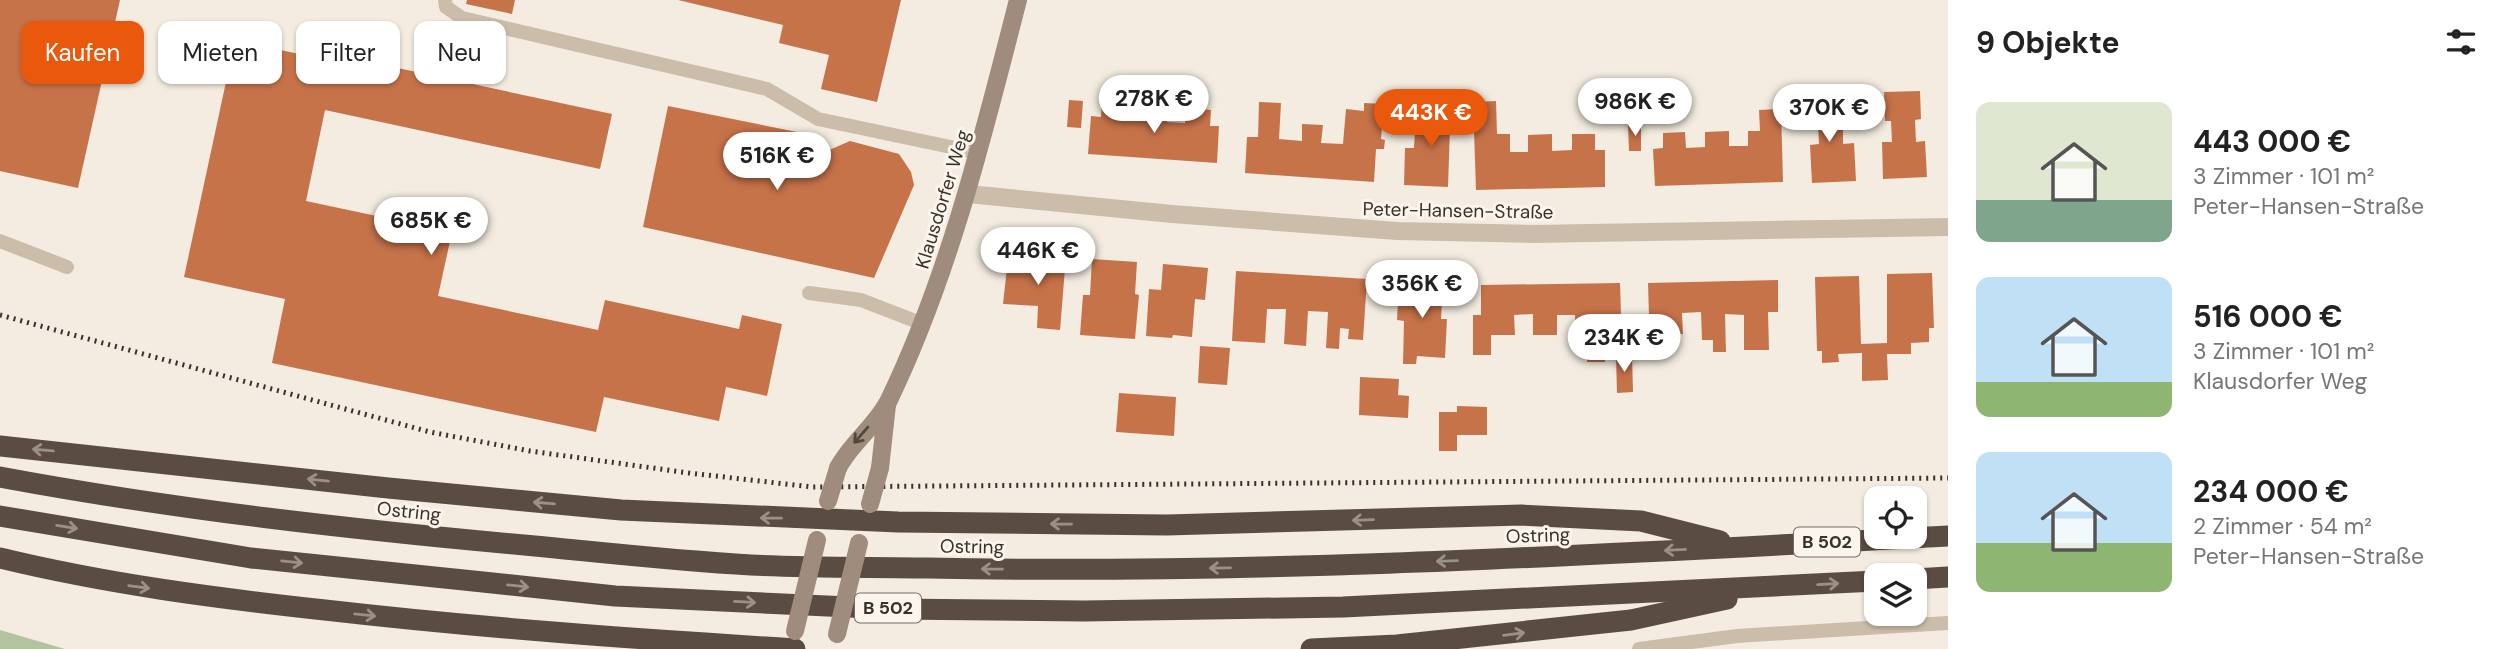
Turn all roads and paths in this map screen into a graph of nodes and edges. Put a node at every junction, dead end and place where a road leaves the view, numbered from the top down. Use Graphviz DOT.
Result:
graph roads {
  1 [pos="445,0"];
  2 [pos="1018,0"];
  3 [pos="979,153"];
  4 [pos="968,194"];
  5 [pos="1948,227"];
  6 [pos="0,241"];
  7 [pos="67,267"];
  8 [pos="809,293"];
  9 [pos="923,324"];
  10 [pos="887,405"];
  11 [pos="0,446"];
  12 [pos="0,477"];
  13 [pos="826,510"];
  14 [pos="867,512"];
  15 [pos="0,516"];
  16 [pos="1948,536"];
  17 [pos="1743,547"];
  18 [pos="0,558"];
  19 [pos="1948,577"];
  20 [pos="1927,578"];
  21 [pos="1864,582"];
  22 [pos="1781,587"];
  23 [pos="1948,623"];
  24 [pos="612,636"];
  25 [pos="836,641"];
  26 [pos="793,645"];
  27 [pos="639,649"];
  28 [pos="1311,649"];
  29 [pos="1639,649"];
  1 -- 3 [label="lane"];
  2 -- 3 [label="street, Klausdorfer Weg"];
  3 -- 4 [label="street, Klausdorfer Weg"];
  4 -- 5 [label="street, Peter-Hansen-Straße"];
  4 -- 9 [label="street, Klausdorfer Weg"];
  6 -- 7 [label="lane"];
  8 -- 9 [label="lane"];
  9 -- 10 [label="street, Klausdorfer Weg"];
  10 -- 13 [label="street, Klausdorfer Weg, one-way, bridge"];
  10 -- 14 [label="street, Klausdorfer Weg, bridge"];
  13 -- 11 [label="highway, one-way"];
  17 -- 12 [label="highway, Ostring / B 502, one-way"];
  13 -- 14 [label="highway"];
  13 -- 26 [label="street, Klausdorfer Weg, bridge"];
  17 -- 14 [label="highway, one-way"];
  14 -- 25 [label="street, Klausdorfer Weg, bridge"];
  15 -- 22 [label="highway, B 502, one-way"];
  16 -- 17 [label="highway, Ostring / B 502"];
  18 -- 24 [label="highway, one-way"];
  19 -- 20 [label="highway"];
  22 -- 21 [label="highway, B 502, one-way"];
  28 -- 22 [label="highway, one-way"];
  23 -- 29 [label="lane"];
  24 -- 26 [label="highway"];
  24 -- 27 [label="highway"];
}
